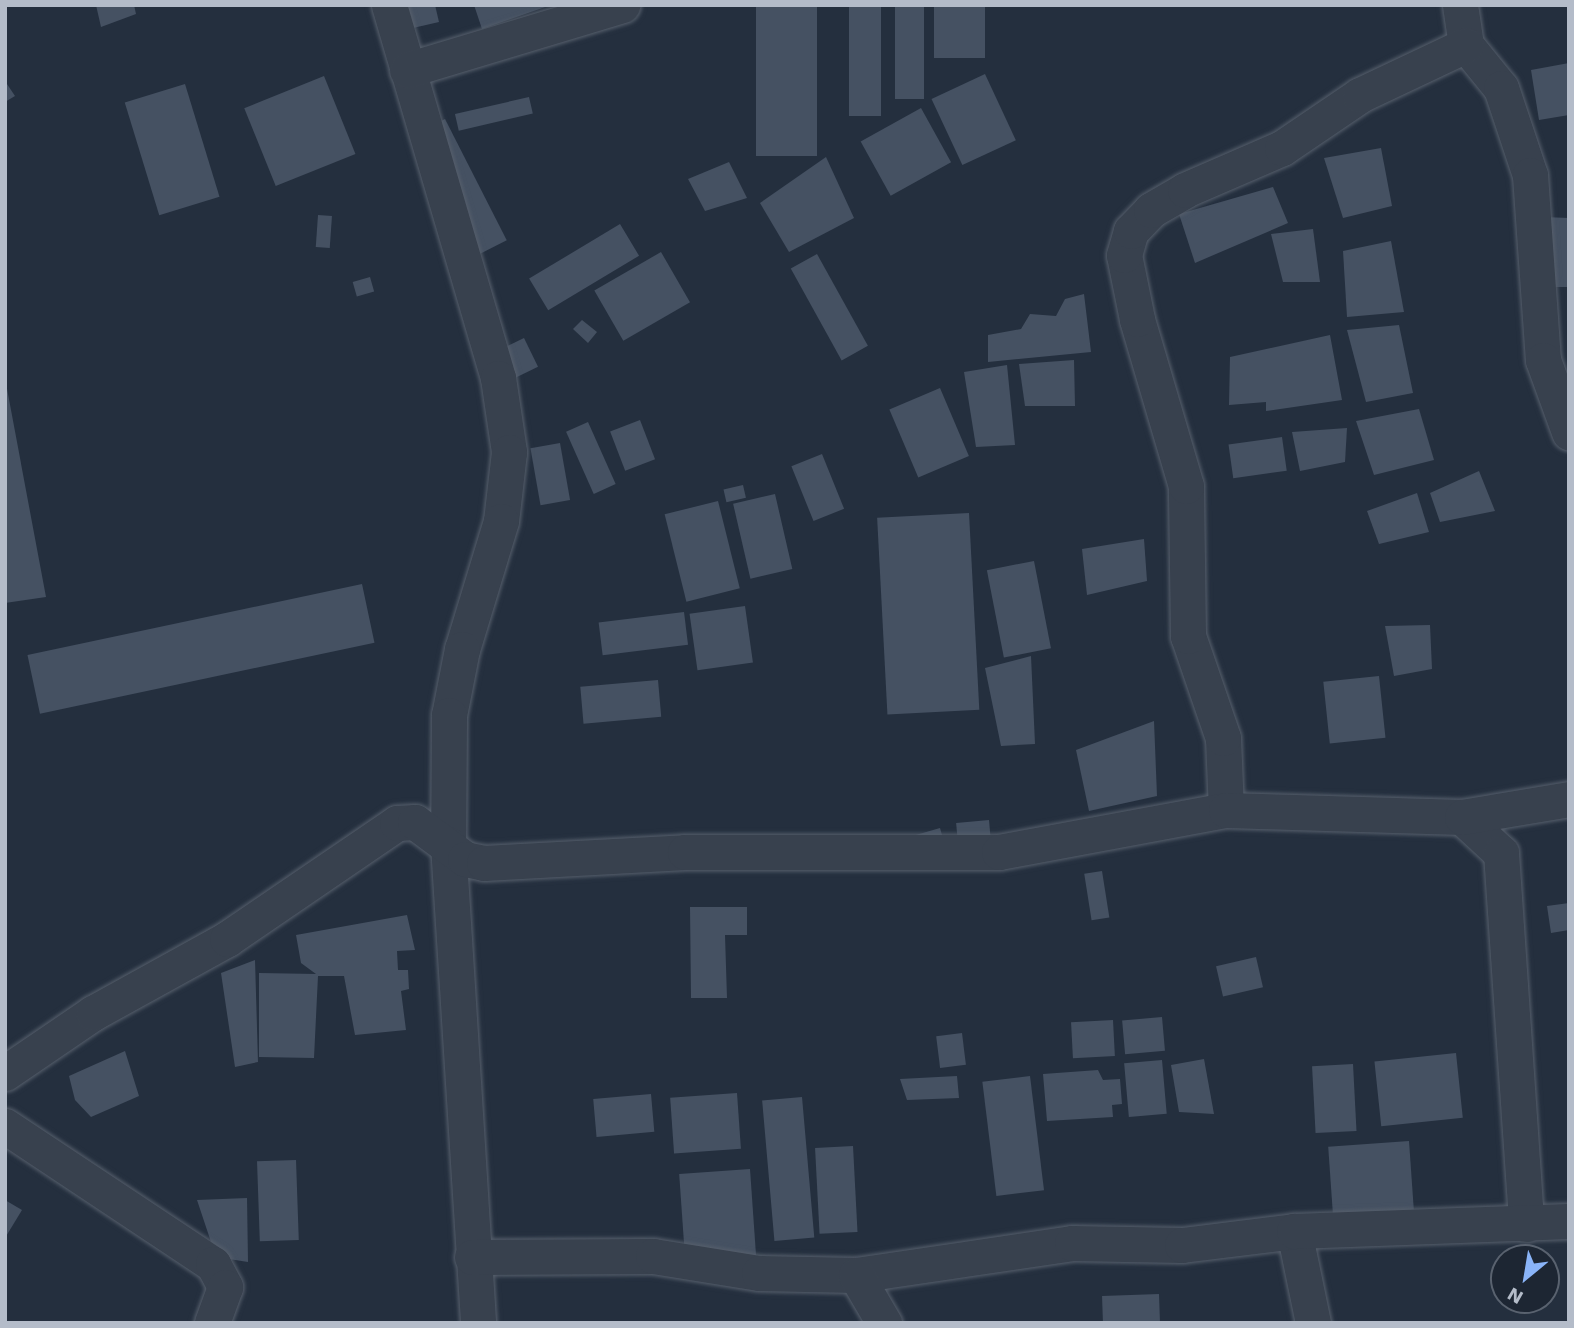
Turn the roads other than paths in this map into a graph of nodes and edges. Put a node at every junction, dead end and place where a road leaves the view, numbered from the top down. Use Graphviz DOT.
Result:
graph roads {
  1 [pos="389,5"];
  2 [pos="622,5"];
  3 [pos="1460,5"];
  4 [pos="1466,45"];
  5 [pos="407,71"];
  6 [pos="1569,432"];
  7 [pos="1557,801"];
  8 [pos="1226,810"];
  9 [pos="1462,817"];
  10 [pos="447,844"];
  11 [pos="1501,853"];
  12 [pos="5,1073"];
  13 [pos="5,1126"];
  14 [pos="1569,1221"];
  15 [pos="1526,1224"];
  16 [pos="1294,1231"];
  17 [pos="472,1257"];
  18 [pos="906,1270"];
  19 [pos="856,1275"];
  20 [pos="883,1317"];
  21 [pos="212,1323"];
  22 [pos="478,1323"];
  23 [pos="1313,1323"];
  1 -- 5 [label="street"];
  2 -- 5 [label="street"];
  3 -- 4 [label="street"];
  4 -- 6 [label="street"];
  4 -- 8 [label="street"];
  5 -- 10 [label="street"];
  7 -- 9 [label="street"];
  7 -- 11 [label="street"];
  8 -- 9 [label="street"];
  8 -- 10 [label="street"];
  9 -- 11 [label="street"];
  10 -- 12 [label="street"];
  10 -- 17 [label="street"];
  11 -- 15 [label="street"];
  13 -- 21 [label="street"];
  14 -- 15 [label="street"];
  15 -- 16 [label="street"];
  16 -- 18 [label="street"];
  16 -- 23 [label="street"];
  17 -- 19 [label="street"];
  17 -- 22 [label="street"];
  18 -- 19 [label="street"];
  18 -- 20 [label="street"];
  19 -- 20 [label="street"];
}
